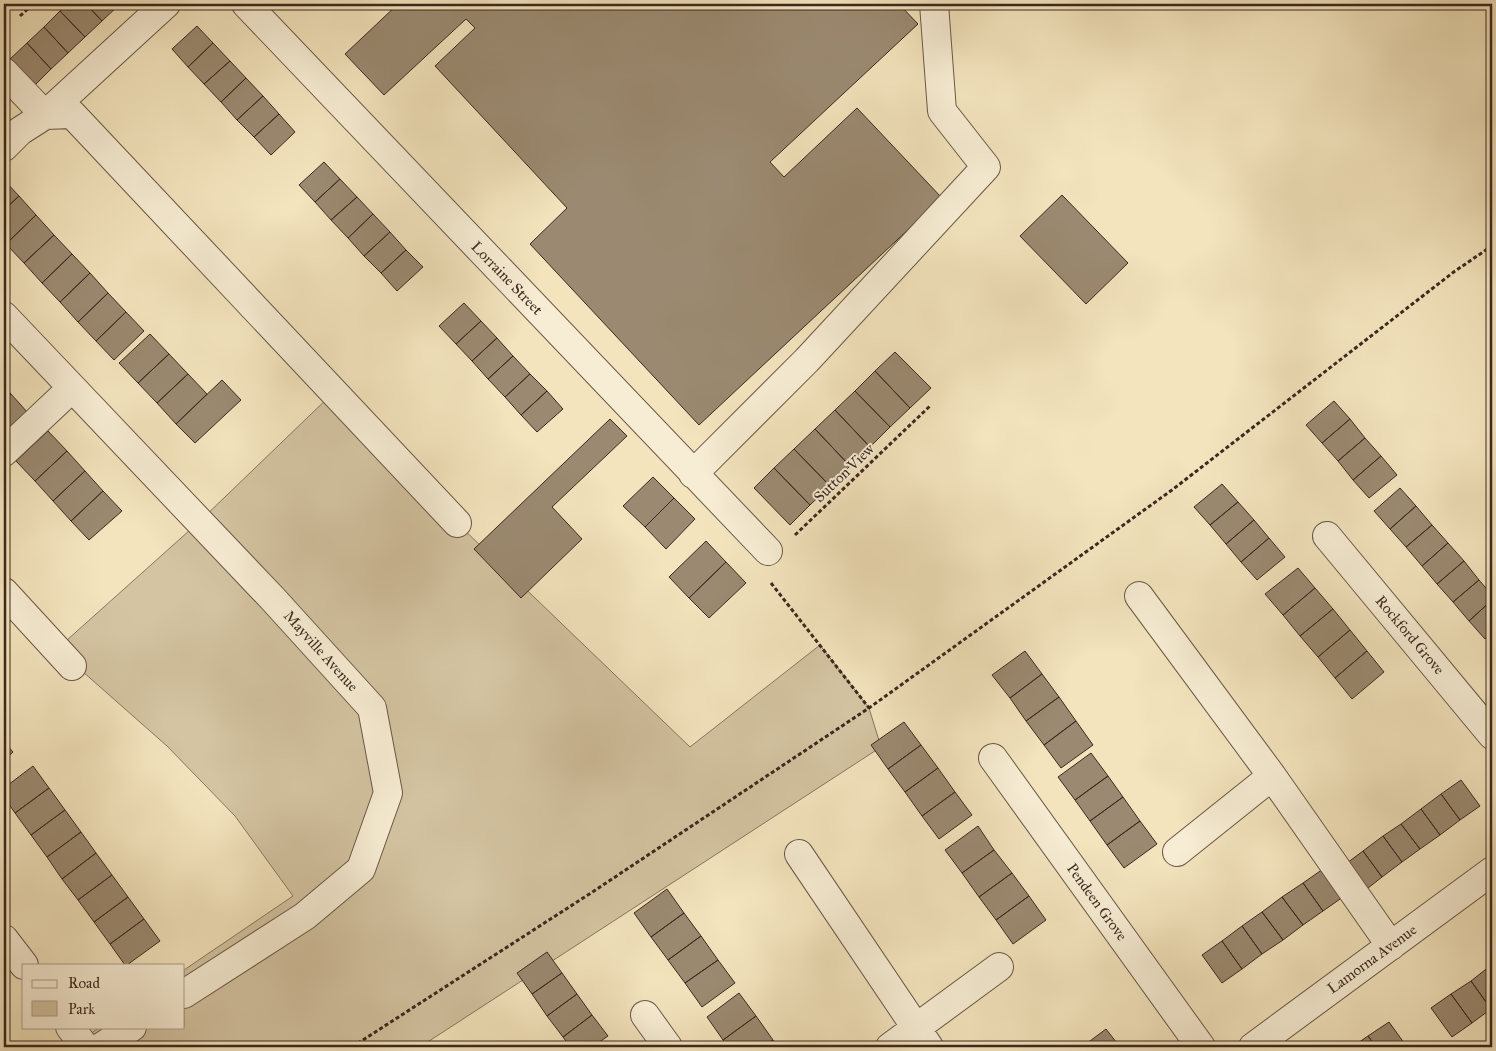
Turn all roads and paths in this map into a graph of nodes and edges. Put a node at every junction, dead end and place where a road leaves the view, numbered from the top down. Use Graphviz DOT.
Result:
graph roads {
  1 [pos="34,4"];
  2 [pos="166,4"];
  3 [pos="246,4"];
  4 [pos="934,4"];
  5 [pos="20,16"];
  6 [pos="4,72"];
  7 [pos="45,115"];
  8 [pos="4,147"];
  9 [pos="1492,246"];
  10 [pos="4,316"];
  11 [pos="72,388"];
  12 [pos="931,405"];
  13 [pos="4,452"];
  14 [pos="693,474"];
  15 [pos="457,523"];
  16 [pos="1327,536"];
  17 [pos="768,551"];
  18 [pos="4,592"];
  19 [pos="1140,596"];
  20 [pos="72,666"];
  21 [pos="870,708"];
  22 [pos="1492,735"];
  23 [pos="993,758"];
  24 [pos="1272,776"];
  25 [pos="1177,852"];
  26 [pos="799,854"];
  27 [pos="1492,871"];
  28 [pos="4,939"];
  29 [pos="1391,946"];
  30 [pos="23,964"];
  31 [pos="999,967"];
  32 [pos="185,993"];
  33 [pos="645,1015"];
  34 [pos="71,1028"];
  35 [pos="130,1028"];
  36 [pos="923,1038"];
  37 [pos="85,1047"];
  38 [pos="101,1047"];
  39 [pos="352,1047"];
  40 [pos="668,1047"];
  41 [pos="890,1047"];
  42 [pos="1201,1047"];
  43 [pos="1252,1047"];
  1 -- 5 [label="path"];
  2 -- 7 [label="street"];
  3 -- 14 [label="street, Lorraine Street"];
  4 -- 14 [label="street"];
  6 -- 7 [label="street"];
  7 -- 8 [label="street"];
  7 -- 15 [label="street"];
  9 -- 21 [label="path"];
  10 -- 11 [label="street, Mayville Avenue"];
  11 -- 13 [label="street"];
  11 -- 32 [label="street, Mayville Avenue"];
  12 -- 17 [label="path, Sutton View"];
  14 -- 17 [label="street, Lorraine Street"];
  16 -- 22 [label="street, Rockford Grove"];
  17 -- 21 [label="path"];
  18 -- 20 [label="street"];
  19 -- 24 [label="street"];
  21 -- 39 [label="path"];
  23 -- 42 [label="street, Pendeen Grove"];
  24 -- 25 [label="street"];
  24 -- 29 [label="street"];
  26 -- 36 [label="street"];
  27 -- 29 [label="street, Lamorna Avenue"];
  28 -- 30 [label="street"];
  29 -- 43 [label="street, Lamorna Avenue"];
  31 -- 36 [label="street"];
  33 -- 40 [label="street"];
  34 -- 37 [label="street"];
  35 -- 38 [label="street"];
  36 -- 41 [label="street"];
}
